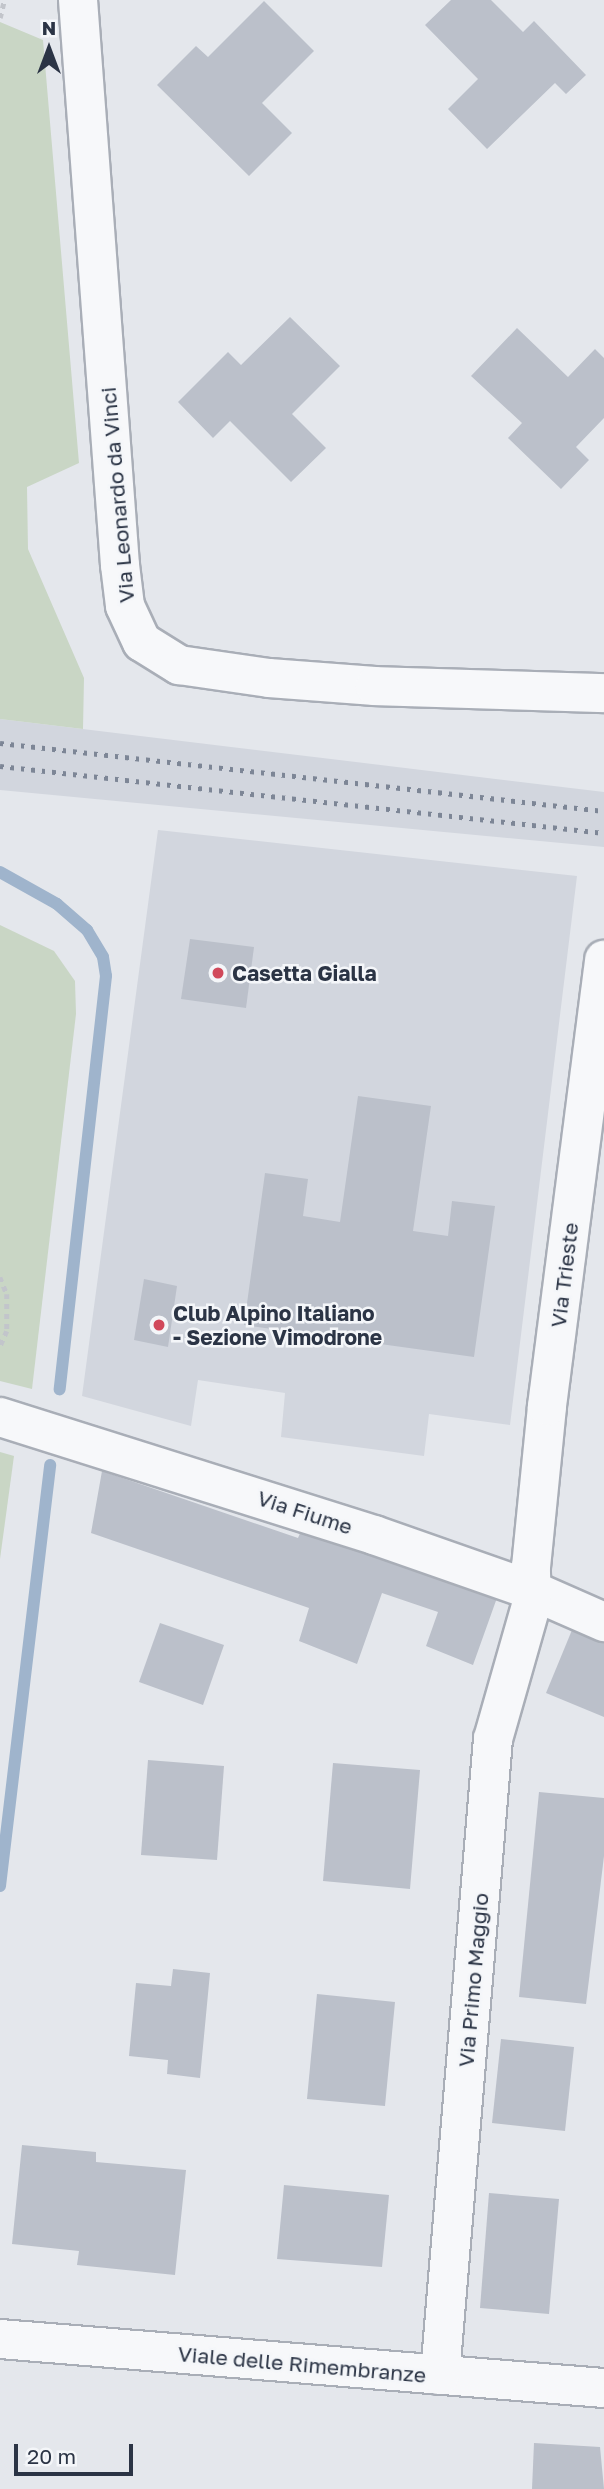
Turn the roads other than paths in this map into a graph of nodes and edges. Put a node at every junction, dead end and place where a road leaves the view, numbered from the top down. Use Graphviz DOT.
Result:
graph roads {
  1 [pos="78,0"];
  2 [pos="604,693"];
  3 [pos="604,960"];
  4 [pos="0,1417"];
  5 [pos="531,1590"];
  6 [pos="604,1622"];
  7 [pos="0,2339"];
  8 [pos="440,2375"];
  9 [pos="604,2388"];
  1 -- 2 [label="street, Via Leonardo da Vinci"];
  3 -- 5 [label="street, Via Trieste"];
  4 -- 5 [label="street, Via Fiume"];
  5 -- 6 [label="street, Via Fiume"];
  5 -- 8 [label="street, Via Primo Maggio"];
  7 -- 8 [label="street, Viale delle Rimembranze"];
  8 -- 9 [label="street, Viale delle Rimembranze"];
}
